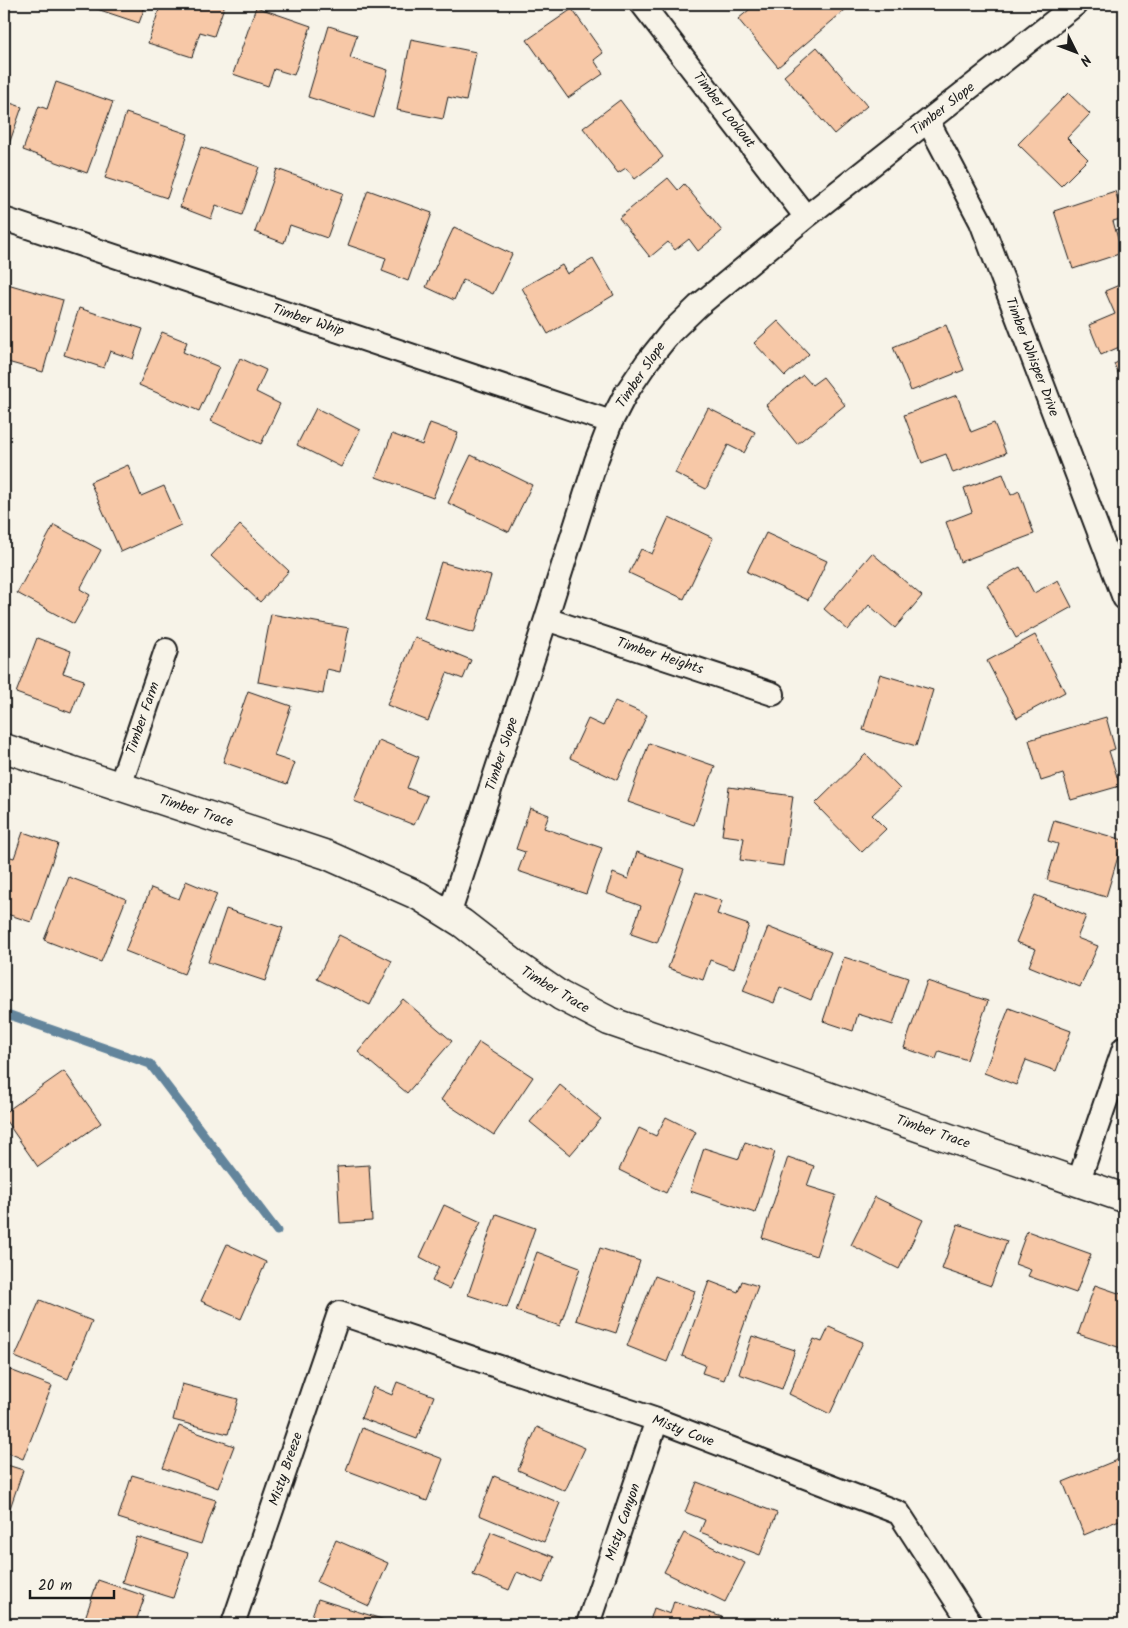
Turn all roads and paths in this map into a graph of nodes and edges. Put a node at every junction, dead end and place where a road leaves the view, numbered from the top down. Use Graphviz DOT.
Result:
graph roads {
  1 [pos="642,4"];
  2 [pos="1076,4"];
  3 [pos="928,120"];
  4 [pos="806,217"];
  5 [pos="4,219"];
  6 [pos="611,422"];
  7 [pos="1124,598"];
  8 [pos="546,619"];
  9 [pos="166,650"];
  10 [pos="773,694"];
  11 [pos="4,748"];
  12 [pos="120,786"];
  13 [pos="449,915"];
  14 [pos="1124,1048"];
  15 [pos="1078,1182"];
  16 [pos="1124,1198"];
  17 [pos="339,1313"];
  18 [pos="657,1420"];
  19 [pos="233,1624"];
  20 [pos="588,1624"];
  21 [pos="971,1624"];
  1 -- 4 [label="street, Timber Lookout"];
  2 -- 3 [label="street, Timber Slope"];
  3 -- 4 [label="street, Timber Slope"];
  3 -- 7 [label="street, Timber Whisper Drive"];
  4 -- 6 [label="street, Timber Slope"];
  5 -- 6 [label="street, Timber Whip"];
  6 -- 8 [label="street, Timber Slope"];
  8 -- 10 [label="street, Timber Heights"];
  8 -- 13 [label="street, Timber Slope"];
  9 -- 12 [label="street, Timber Farm"];
  11 -- 12 [label="street, Timber Trace"];
  12 -- 13 [label="street, Timber Trace"];
  13 -- 15 [label="street, Timber Trace"];
  14 -- 15 [label="street"];
  15 -- 16 [label="street, Timber Trace"];
  17 -- 18 [label="street, Misty Cove"];
  17 -- 19 [label="street, Misty Breeze"];
  18 -- 20 [label="street, Misty Canyon"];
  18 -- 21 [label="street, Misty Cove"];
}
